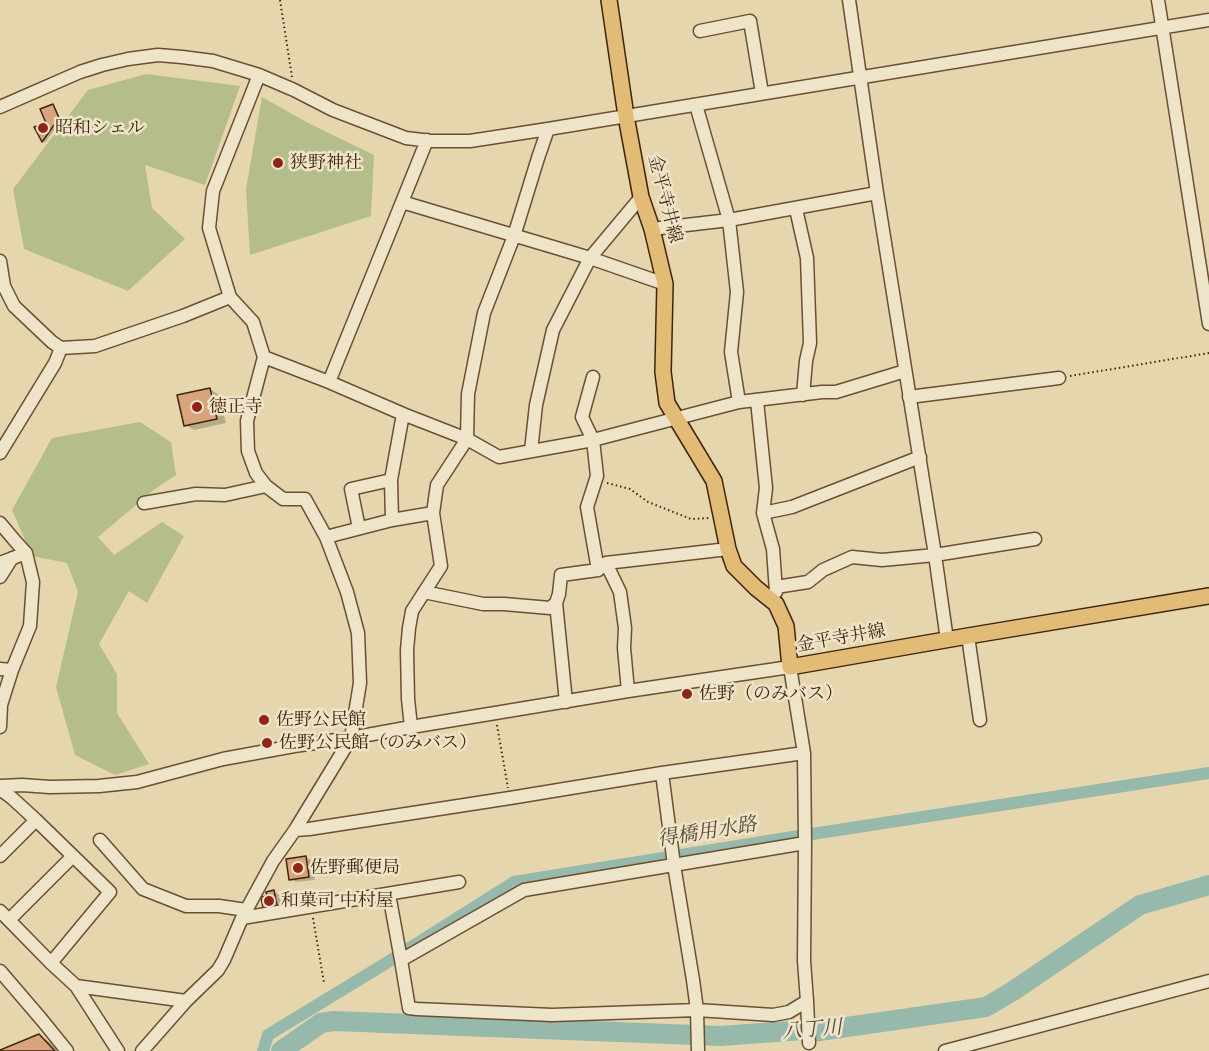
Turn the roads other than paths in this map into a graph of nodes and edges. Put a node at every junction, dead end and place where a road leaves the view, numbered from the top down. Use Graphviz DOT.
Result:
graph roads {
  1 [pos="609,0"];
  2 [pos="849,0"];
  3 [pos="1158,0"];
  4 [pos="1209,20"];
  5 [pos="1162,27"];
  6 [pos="700,31"];
  7 [pos="259,75"];
  8 [pos="860,77"];
  9 [pos="762,93"];
  10 [pos="696,105"];
  11 [pos="0,107"];
  12 [pos="626,116"];
  13 [pos="548,129"];
  14 [pos="427,140"];
  15 [pos="877,194"];
  16 [pos="641,197"];
  17 [pos="402,202"];
  18 [pos="796,208"];
  19 [pos="729,220"];
  20 [pos="652,230"];
  21 [pos="514,236"];
  22 [pos="590,258"];
  23 [pos="0,261"];
  24 [pos="666,284"];
  25 [pos="230,297"];
  26 [pos="1209,324"];
  27 [pos="61,348"];
  28 [pos="264,357"];
  29 [pos="905,371"];
  30 [pos="593,377"];
  31 [pos="1059,378"];
  32 [pos="329,382"];
  33 [pos="803,395"];
  34 [pos="909,397"];
  35 [pos="757,400"];
  36 [pos="739,402"];
  37 [pos="403,414"];
  38 [pos="678,419"];
  39 [pos="467,439"];
  40 [pos="593,440"];
  41 [pos="531,451"];
  42 [pos="0,453"];
  43 [pos="920,457"];
  44 [pos="391,480"];
  45 [pos="266,486"];
  46 [pos="144,503"];
  47 [pos="433,513"];
  48 [pos="763,513"];
  49 [pos="392,520"];
  50 [pos="0,522"];
  51 [pos="359,528"];
  52 [pos="326,537"];
  53 [pos="1035,539"];
  54 [pos="728,549"];
  55 [pos="26,553"];
  56 [pos="935,555"];
  57 [pos="12,558"];
  58 [pos="0,563"];
  59 [pos="602,566"];
  60 [pos="0,578"];
  61 [pos="776,586"];
  62 [pos="424,592"];
  63 [pos="1209,596"];
  64 [pos="556,603"];
  65 [pos="776,604"];
  66 [pos="968,636"];
  67 [pos="947,640"];
  68 [pos="790,667"];
  69 [pos="6,670"];
  70 [pos="628,691"];
  71 [pos="566,702"];
  72 [pos="980,720"];
  73 [pos="0,727"];
  74 [pos="411,727"];
  75 [pos="351,738"];
  76 [pos="804,753"];
  77 [pos="662,773"];
  78 [pos="0,788"];
  79 [pos="36,820"];
  80 [pos="295,830"];
  81 [pos="805,838"];
  82 [pos="100,840"];
  83 [pos="0,856"];
  84 [pos="73,856"];
  85 [pos="674,859"];
  86 [pos="459,882"];
  87 [pos="389,894"];
  88 [pos="244,914"];
  89 [pos="5,915"];
  90 [pos="400,960"];
  91 [pos="51,963"];
  92 [pos="0,971"];
  93 [pos="1209,981"];
  94 [pos="76,986"];
  95 [pos="186,1001"];
  96 [pos="807,1001"];
  97 [pos="697,1010"];
  98 [pos="809,1044"];
  99 [pos="698,1049"];
  100 [pos="67,1051"];
  101 [pos="118,1051"];
  102 [pos="142,1051"];
  103 [pos="945,1051"];
  1 -- 12 [label="main road, 金平寺井線"];
  2 -- 8 [label="street"];
  3 -- 5 [label="street"];
  4 -- 5 [label="street"];
  5 -- 8 [label="street"];
  5 -- 26 [label="street"];
  6 -- 9 [label="street"];
  7 -- 11 [label="street"];
  7 -- 14 [label="street"];
  7 -- 25 [label="street"];
  8 -- 9 [label="street"];
  8 -- 15 [label="street"];
  9 -- 10 [label="street"];
  10 -- 12 [label="street"];
  10 -- 19 [label="street"];
  12 -- 13 [label="street"];
  12 -- 16 [label="main road, 金平寺井線"];
  13 -- 14 [label="street"];
  13 -- 21 [label="street"];
  14 -- 17 [label="street"];
  15 -- 18 [label="street"];
  15 -- 29 [label="street"];
  16 -- 20 [label="main road, 金平寺井線"];
  16 -- 22 [label="street"];
  17 -- 21 [label="street"];
  17 -- 32 [label="street"];
  18 -- 19 [label="street"];
  18 -- 33 [label="street"];
  19 -- 20 [label="street"];
  19 -- 36 [label="street"];
  20 -- 24 [label="main road, 金平寺井線"];
  21 -- 22 [label="street"];
  21 -- 39 [label="street"];
  22 -- 24 [label="street"];
  22 -- 41 [label="street"];
  23 -- 27 [label="street"];
  24 -- 38 [label="main road, 金平寺井線"];
  25 -- 27 [label="street"];
  25 -- 28 [label="street"];
  27 -- 42 [label="street"];
  28 -- 32 [label="street"];
  28 -- 45 [label="street"];
  29 -- 33 [label="street"];
  29 -- 34 [label="street"];
  30 -- 40 [label="street"];
  31 -- 34 [label="street"];
  32 -- 37 [label="street"];
  33 -- 35 [label="street"];
  34 -- 43 [label="street"];
  35 -- 36 [label="street"];
  35 -- 48 [label="street"];
  36 -- 38 [label="street"];
  37 -- 39 [label="street"];
  37 -- 44 [label="street"];
  38 -- 40 [label="street"];
  38 -- 54 [label="main road, 金平寺井線"];
  39 -- 41 [label="street"];
  39 -- 47 [label="street"];
  40 -- 41 [label="street"];
  40 -- 59 [label="street"];
  43 -- 48 [label="street"];
  43 -- 56 [label="street"];
  44 -- 49 [label="street"];
  44 -- 51 [label="street"];
  45 -- 46 [label="street"];
  45 -- 52 [label="street"];
  47 -- 49 [label="street"];
  47 -- 62 [label="street"];
  48 -- 61 [label="street"];
  49 -- 51 [label="street"];
  50 -- 55 [label="street"];
  51 -- 52 [label="street"];
  52 -- 75 [label="street"];
  53 -- 56 [label="street"];
  54 -- 59 [label="street"];
  54 -- 65 [label="main road, 金平寺井線"];
  55 -- 57 [label="street"];
  55 -- 69 [label="street"];
  56 -- 61 [label="street"];
  56 -- 67 [label="street"];
  57 -- 58 [label="street"];
  57 -- 60 [label="street"];
  59 -- 64 [label="street"];
  59 -- 70 [label="street"];
  61 -- 65 [label="street"];
  62 -- 64 [label="street"];
  62 -- 74 [label="street"];
  63 -- 66 [label="main road, 金平寺井線"];
  64 -- 71 [label="street"];
  65 -- 68 [label="main road, 金平寺井線"];
  66 -- 67 [label="main road, 金平寺井線"];
  66 -- 72 [label="street"];
  67 -- 68 [label="main road, 金平寺井線"];
  68 -- 70 [label="street"];
  68 -- 76 [label="street"];
  69 -- 73 [label="street"];
  70 -- 71 [label="street"];
  71 -- 74 [label="street"];
  74 -- 75 [label="street"];
  75 -- 78 [label="street"];
  75 -- 80 [label="street"];
  76 -- 77 [label="street"];
  76 -- 81 [label="street"];
  77 -- 80 [label="street"];
  77 -- 85 [label="street"];
  78 -- 79 [label="street"];
  79 -- 83 [label="street"];
  79 -- 84 [label="street"];
  80 -- 88 [label="street"];
  81 -- 85 [label="street"];
  81 -- 96 [label="street"];
  82 -- 88 [label="street"];
  84 -- 89 [label="street"];
  84 -- 91 [label="street"];
  85 -- 90 [label="street"];
  85 -- 97 [label="street"];
  86 -- 87 [label="street"];
  87 -- 88 [label="street"];
  87 -- 90 [label="street"];
  88 -- 95 [label="street"];
  89 -- 91 [label="street"];
  90 -- 97 [label="street"];
  91 -- 94 [label="street"];
  92 -- 100 [label="street"];
  93 -- 103 [label="street"];
  94 -- 95 [label="street"];
  94 -- 101 [label="street"];
  95 -- 102 [label="street"];
  96 -- 97 [label="street"];
  96 -- 98 [label="street"];
  97 -- 99 [label="street"];
}
